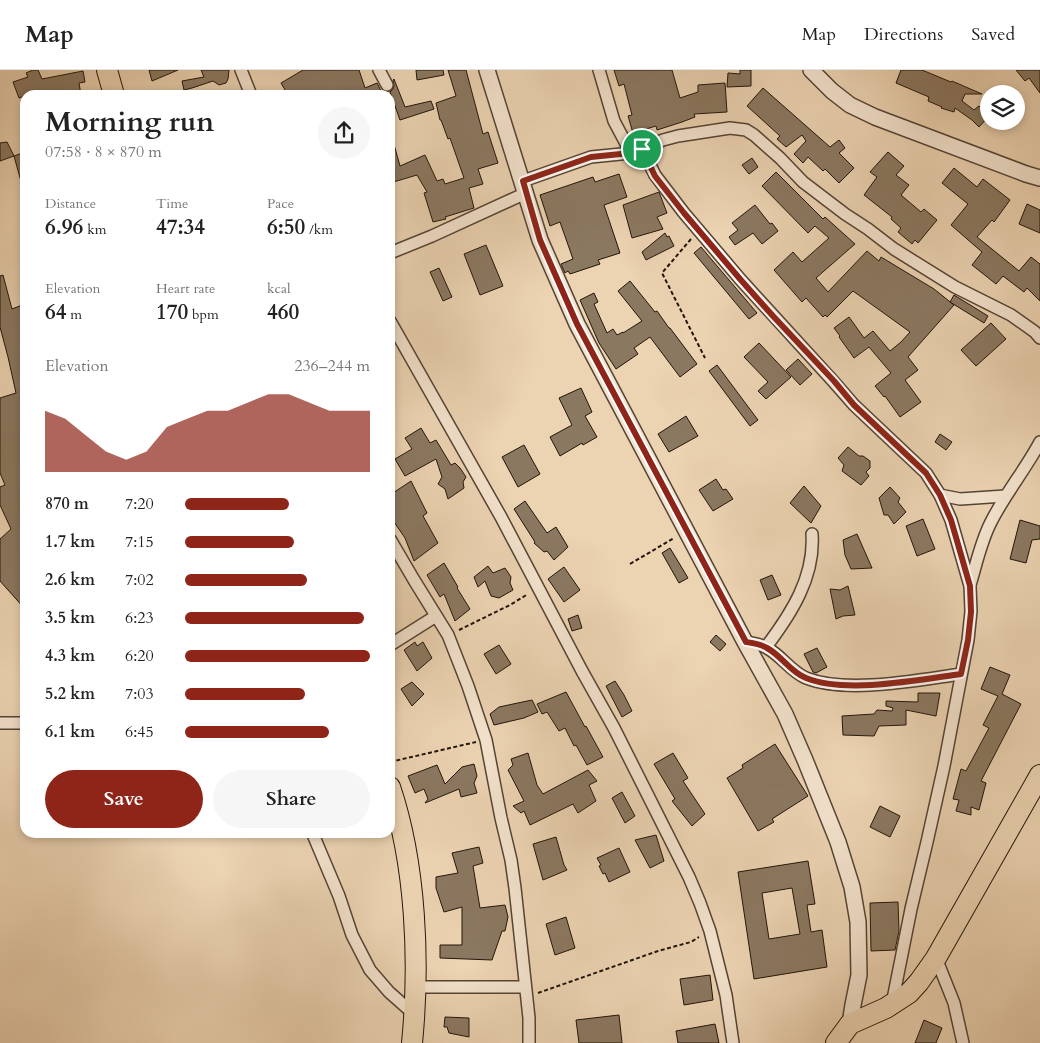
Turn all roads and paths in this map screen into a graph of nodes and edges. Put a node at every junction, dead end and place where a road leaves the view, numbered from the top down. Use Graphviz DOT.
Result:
graph roads {
  1 [pos="107,70"];
  2 [pos="241,70"];
  3 [pos="379,70"];
  4 [pos="487,70"];
  5 [pos="599,70"];
  6 [pos="811,70"];
  7 [pos="387,85"];
  8 [pos="113,90"];
  9 [pos="248,90"];
  10 [pos="636,151"];
  11 [pos="1040,178"];
  12 [pos="524,187"];
  13 [pos="695,235"];
  14 [pos="395,251"];
  15 [pos="395,330"];
  16 [pos="1040,338"];
  17 [pos="705,358"];
  18 [pos="1040,442"];
  19 [pos="940,495"];
  20 [pos="1005,496"];
  21 [pos="686,530"];
  22 [pos="812,534"];
  23 [pos="395,548"];
  24 [pos="630,564"];
  25 [pos="970,586"];
  26 [pos="539,587"];
  27 [pos="436,616"];
  28 [pos="448,635"];
  29 [pos="395,642"];
  30 [pos="746,642"];
  31 [pos="766,647"];
  32 [pos="961,674"];
  33 [pos="0,723"];
  34 [pos="20,723"];
  35 [pos="486,740"];
  36 [pos="395,761"];
  37 [pos="1040,775"];
  38 [pos="395,806"];
  39 [pos="315,838"];
  40 [pos="691,942"];
  41 [pos="936,958"];
  42 [pos="416,987"];
  43 [pos="526,992"];
  44 [pos="892,1004"];
  45 [pos="415,1015"];
  46 [pos="850,1024"];
  47 [pos="412,1043"];
  48 [pos="530,1043"];
  49 [pos="733,1043"];
  50 [pos="836,1043"];
  51 [pos="963,1043"];
  1 -- 8 [label="highway"];
  2 -- 9 [label="street"];
  3 -- 7 [label="street"];
  4 -- 12 [label="street"];
  5 -- 10 [label="street"];
  6 -- 11 [label="street"];
  10 -- 12 [label="street"];
  10 -- 16 [label="street"];
  10 -- 19 [label="street"];
  12 -- 14 [label="street"];
  12 -- 21 [label="street"];
  13 -- 17 [label="path"];
  15 -- 26 [label="street"];
  18 -- 20 [label="street"];
  19 -- 20 [label="street"];
  19 -- 25 [label="street"];
  20 -- 25 [label="street"];
  21 -- 24 [label="path"];
  21 -- 30 [label="street"];
  22 -- 31 [label="street"];
  23 -- 27 [label="street"];
  25 -- 32 [label="street"];
  26 -- 28 [label="path"];
  26 -- 49 [label="street"];
  27 -- 28 [label="street"];
  27 -- 29 [label="street"];
  28 -- 35 [label="street"];
  30 -- 31 [label="street"];
  30 -- 46 [label="street"];
  31 -- 32 [label="street"];
  32 -- 44 [label="street"];
  33 -- 34 [label="street"];
  35 -- 36 [label="path"];
  35 -- 43 [label="street"];
  37 -- 41 [label="highway"];
  38 -- 42 [label="highway"];
  39 -- 45 [label="street"];
  40 -- 43 [label="path"];
  41 -- 44 [label="highway"];
  41 -- 51 [label="street"];
  42 -- 43 [label="street"];
  42 -- 45 [label="highway"];
  43 -- 48 [label="street"];
  44 -- 46 [label="highway"];
  45 -- 47 [label="highway"];
  46 -- 50 [label="highway"];
}
